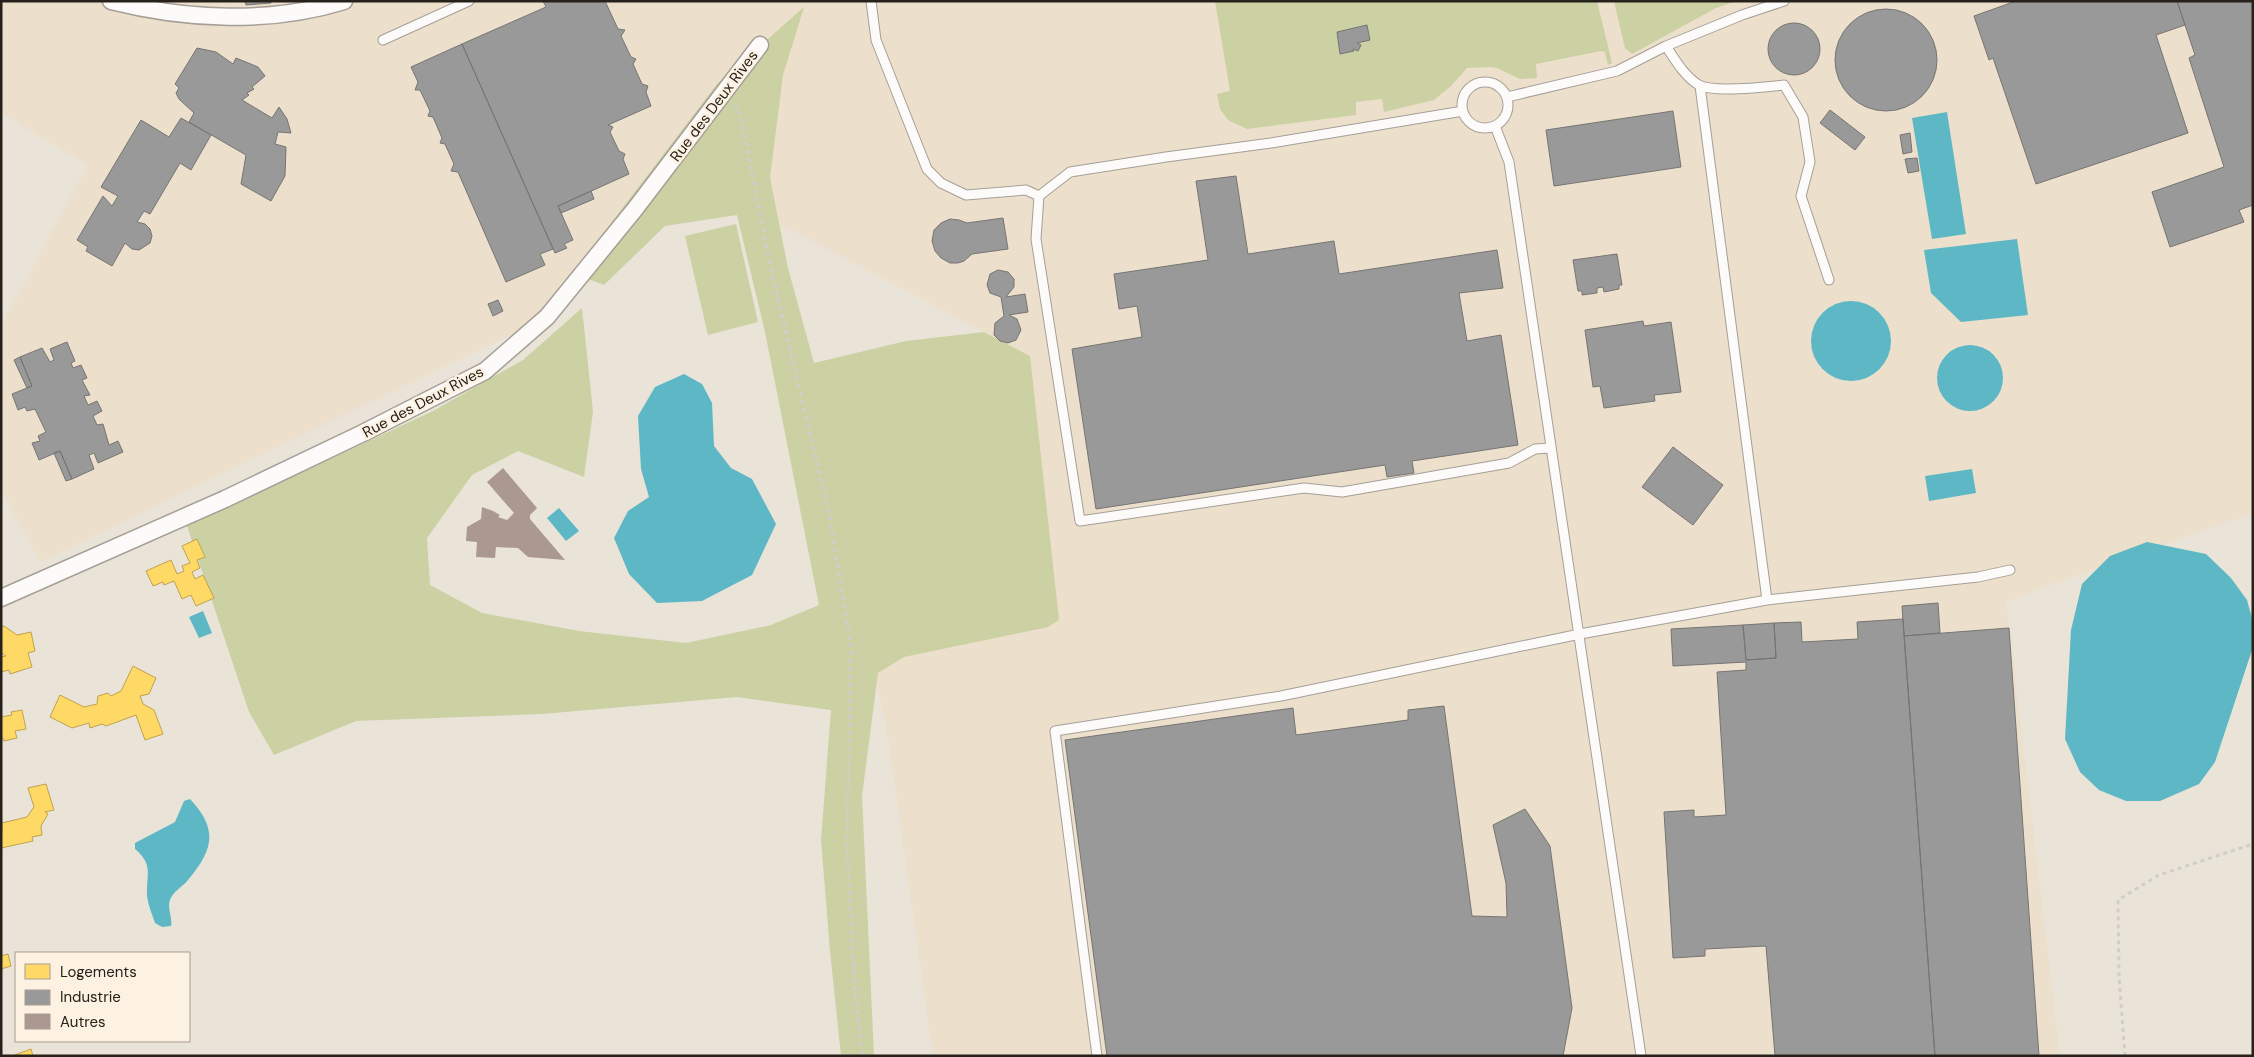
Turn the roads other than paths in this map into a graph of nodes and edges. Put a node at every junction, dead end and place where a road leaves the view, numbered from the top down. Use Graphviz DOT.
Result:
graph roads {
  1 [pos="111,1"];
  2 [pos="344,1"];
  3 [pos="470,1"];
  4 [pos="872,1"];
  5 [pos="1784,1"];
  6 [pos="383,40"];
  7 [pos="760,46"];
  8 [pos="1666,46"];
  9 [pos="1700,86"];
  10 [pos="1507,97"];
  11 [pos="1463,111"];
  12 [pos="1495,126"];
  13 [pos="1040,196"];
  14 [pos="1829,280"];
  15 [pos="1550,448"];
  16 [pos="2010,570"];
  17 [pos="1,598"];
  18 [pos="1767,600"];
  19 [pos="1580,634"];
  20 [pos="1097,1056"];
  21 [pos="1641,1056"];
  1 -- 2 [label="street"];
  3 -- 6 [label="lane"];
  4 -- 13 [label="lane"];
  5 -- 8 [label="lane"];
  7 -- 17 [label="street, Rue des Deux Rives"];
  8 -- 9 [label="lane"];
  8 -- 10 [label="lane"];
  9 -- 14 [label="lane"];
  9 -- 18 [label="lane"];
  10 -- 11 [label="lane"];
  10 -- 12 [label="lane"];
  11 -- 12 [label="lane"];
  11 -- 13 [label="lane"];
  12 -- 15 [label="lane"];
  13 -- 15 [label="lane"];
  15 -- 19 [label="lane"];
  16 -- 18 [label="lane"];
  18 -- 19 [label="lane"];
  19 -- 20 [label="lane"];
  19 -- 21 [label="lane"];
}
